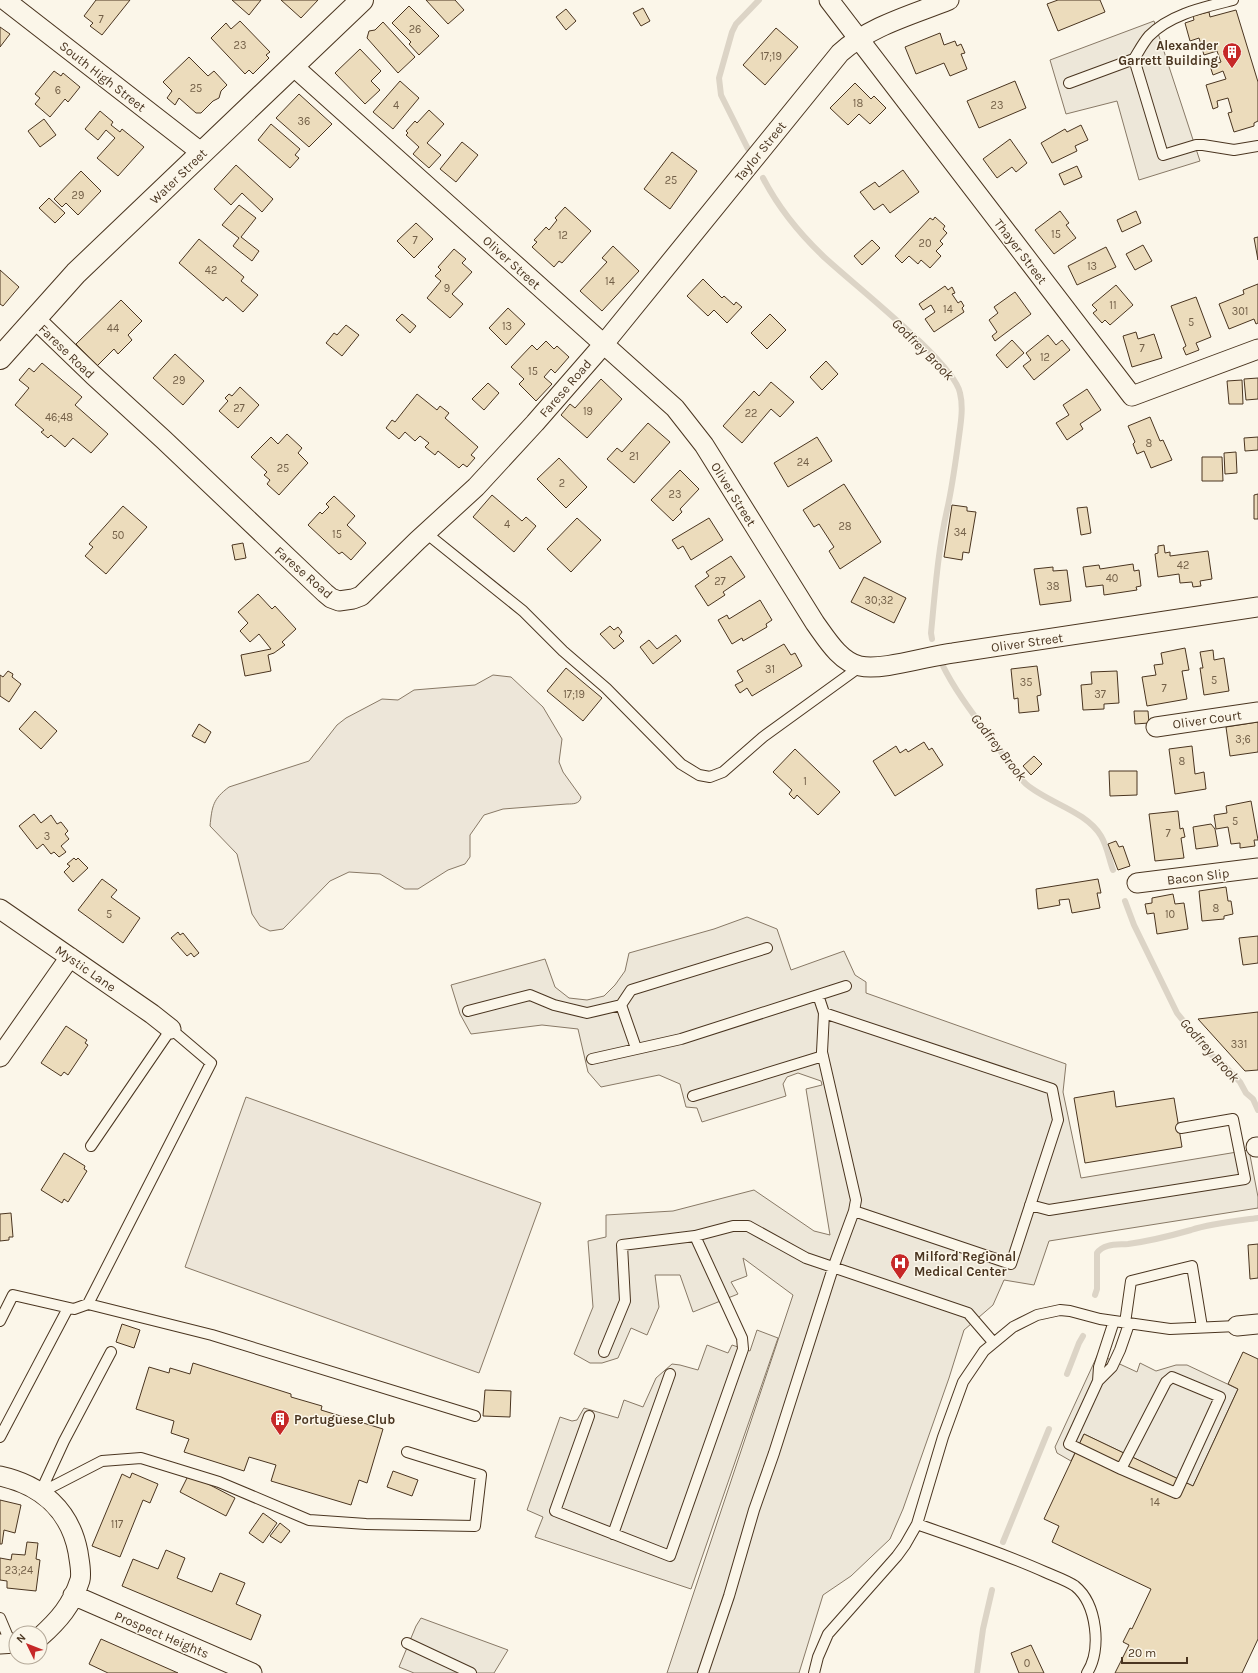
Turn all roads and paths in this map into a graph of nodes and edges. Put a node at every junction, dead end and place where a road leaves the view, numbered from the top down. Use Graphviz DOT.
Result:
graph roads {
  1 [pos="5,0"];
  2 [pos="362,0"];
  3 [pos="829,0"];
  4 [pos="949,0"];
  5 [pos="1233,0"];
  6 [pos="859,38"];
  7 [pos="1134,59"];
  8 [pos="293,66"];
  9 [pos="1069,84"];
  10 [pos="1258,146"];
  11 [pos="202,153"];
  12 [pos="34,318"];
  13 [pos="603,345"];
  14 [pos="1258,349"];
  15 [pos="0,358"];
  16 [pos="426,532"];
  17 [pos="1258,607"];
  18 [pos="861,666"];
  19 [pos="1258,712"];
  20 [pos="1156,727"];
  21 [pos="1258,868"];
  22 [pos="1137,883"];
  23 [pos="0,909"];
  24 [pos="767,948"];
  25 [pos="70,957"];
  26 [pos="846,986"];
  27 [pos="818,994"];
  28 [pos="621,1005"];
  29 [pos="468,1012"];
  30 [pos="824,1013"];
  31 [pos="171,1029"];
  32 [pos="636,1048"];
  33 [pos="823,1056"];
  34 [pos="0,1057"];
  35 [pos="592,1059"];
  36 [pos="693,1096"];
  37 [pos="1181,1128"];
  38 [pos="91,1146"];
  39 [pos="1251,1148"];
  40 [pos="1030,1205"];
  41 [pos="854,1210"];
  42 [pos="696,1236"];
  43 [pos="833,1268"];
  44 [pos="88,1304"];
  45 [pos="68,1308"];
  46 [pos="0,1321"];
  47 [pos="1114,1321"];
  48 [pos="1127,1323"];
  49 [pos="1258,1324"];
  50 [pos="1237,1326"];
  51 [pos="1202,1327"];
  52 [pos="993,1342"];
  53 [pos="111,1352"];
  54 [pos="604,1352"];
  55 [pos="670,1374"];
  56 [pos="1098,1381"];
  57 [pos="475,1416"];
  58 [pos="589,1416"];
  59 [pos="0,1437"];
  60 [pos="407,1452"];
  61 [pos="1121,1469"];
  62 [pos="0,1476"];
  63 [pos="40,1493"];
  64 [pos="917,1524"];
  65 [pos="614,1534"];
  66 [pos="73,1596"];
  67 [pos="0,1618"];
  68 [pos="48,1629"];
  69 [pos="8,1641"];
  70 [pos="407,1643"];
  71 [pos="252,1673"];
  72 [pos="470,1673"];
  73 [pos="703,1673"];
  74 [pos="814,1673"];
  75 [pos="1087,1673"];
  1 -- 11 [label="street, South High Street"];
  2 -- 8 [label="street, Water Street"];
  3 -- 6 [label="street, Thayer Street"];
  4 -- 6 [label="street, Taylor Street"];
  5 -- 7 [label="lane"];
  6 -- 13 [label="street, Taylor Street"];
  6 -- 14 [label="street, Thayer Street"];
  7 -- 9 [label="lane"];
  7 -- 10 [label="lane"];
  8 -- 11 [label="street, Water Street"];
  8 -- 13 [label="street, Oliver Street"];
  11 -- 12 [label="street, Water Street"];
  12 -- 15 [label="street, Water Street"];
  12 -- 16 [label="street, Farese Road"];
  13 -- 16 [label="street, Farese Road"];
  13 -- 18 [label="street, Oliver Street"];
  16 -- 18 [label="lane"];
  17 -- 18 [label="street, Oliver Street"];
  19 -- 20 [label="street, Oliver Court"];
  21 -- 22 [label="street, Bacon Slip"];
  23 -- 25 [label="street, Mystic Lane"];
  24 -- 28 [label="lane"];
  25 -- 31 [label="street, Mystic Lane"];
  25 -- 34 [label="street"];
  26 -- 27 [label="lane"];
  27 -- 30 [label="lane"];
  27 -- 32 [label="lane"];
  28 -- 29 [label="lane"];
  28 -- 32 [label="lane"];
  30 -- 33 [label="lane"];
  30 -- 40 [label="lane"];
  31 -- 38 [label="lane"];
  31 -- 44 [label="lane"];
  32 -- 35 [label="lane"];
  33 -- 36 [label="lane"];
  33 -- 41 [label="lane"];
  37 -- 39 [label="lane"];
  39 -- 40 [label="lane"];
  40 -- 41 [label="lane"];
  41 -- 43 [label="lane"];
  42 -- 43 [label="lane"];
  42 -- 54 [label="lane"];
  42 -- 65 [label="lane"];
  43 -- 52 [label="lane"];
  43 -- 73 [label="lane"];
  44 -- 45 [label="lane"];
  44 -- 57 [label="lane"];
  45 -- 46 [label="lane"];
  45 -- 59 [label="lane"];
  47 -- 48 [label="lane"];
  47 -- 52 [label="lane"];
  47 -- 56 [label="lane"];
  48 -- 51 [label="lane"];
  48 -- 51 [label="lane"];
  48 -- 56 [label="lane"];
  49 -- 50 [label="street"];
  50 -- 51 [label="lane"];
  52 -- 64 [label="lane"];
  53 -- 63 [label="lane"];
  55 -- 65 [label="lane"];
  56 -- 61 [label="lane"];
  58 -- 65 [label="lane"];
  60 -- 63 [label="lane"];
  61 -- 61 [label="lane"];
  62 -- 63 [label="street"];
  63 -- 66 [label="street"];
  64 -- 74 [label="lane"];
  64 -- 75 [label="lane"];
  66 -- 68 [label="street"];
  66 -- 71 [label="street, Prospect Heights"];
  67 -- 69 [label="lane"];
  70 -- 72 [label="lane"];
}
